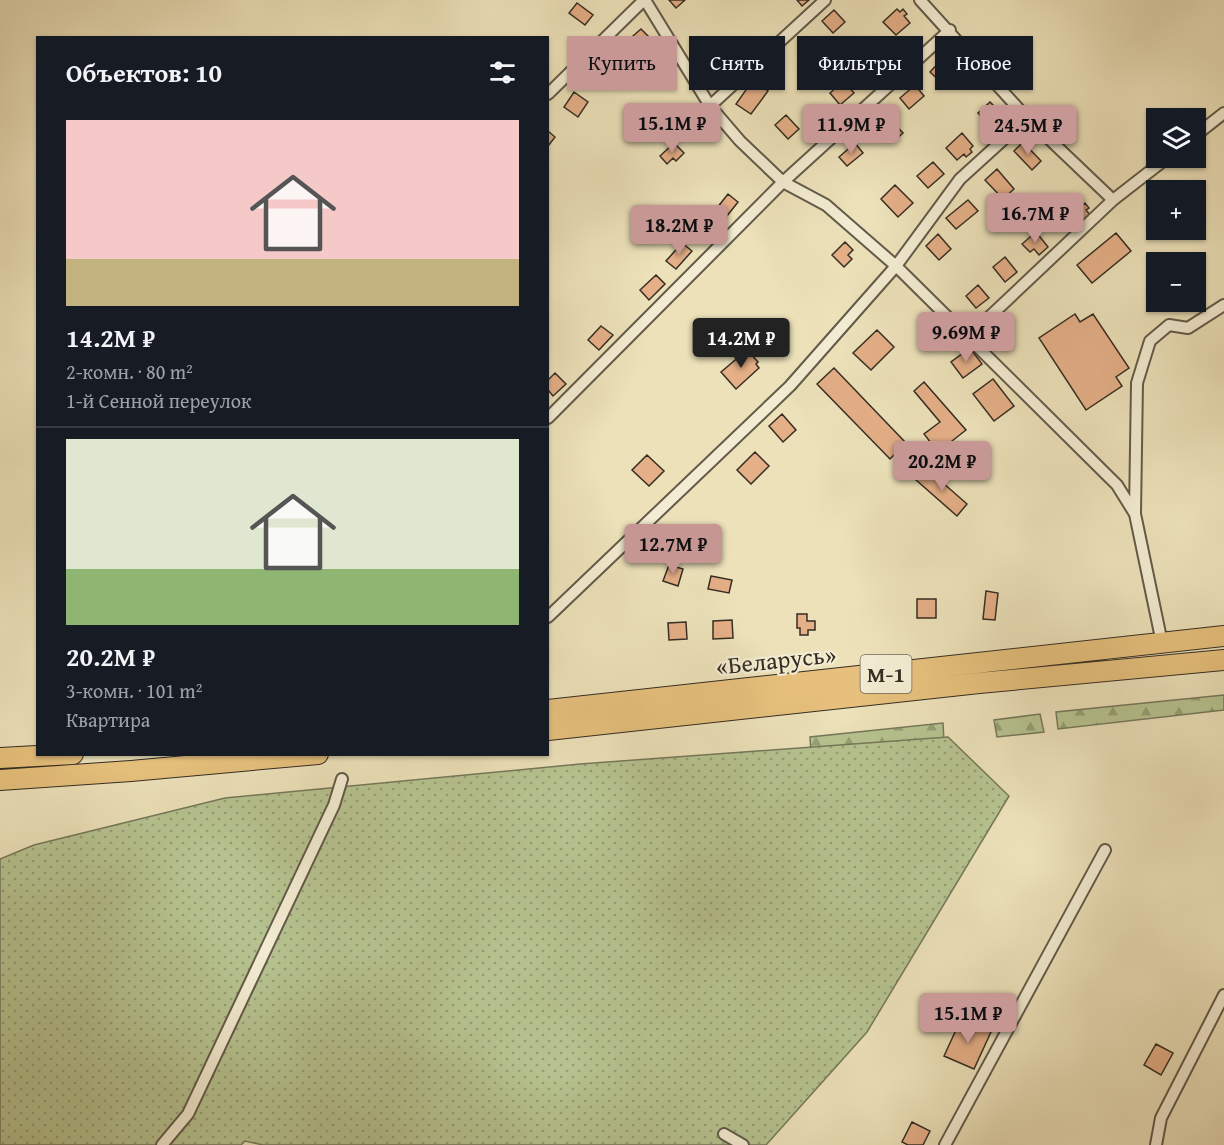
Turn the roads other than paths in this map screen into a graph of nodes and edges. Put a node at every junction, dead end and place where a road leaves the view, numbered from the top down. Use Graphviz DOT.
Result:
graph roads {
  1 [pos="644,0"];
  2 [pos="825,0"];
  3 [pos="920,0"];
  4 [pos="950,30"];
  5 [pos="549,93"];
  6 [pos="710,106"];
  7 [pos="1224,113"];
  8 [pos="1027,118"];
  9 [pos="1206,127"];
  10 [pos="1154,168"];
  11 [pos="783,182"];
  12 [pos="1113,200"];
  13 [pos="896,266"];
  14 [pos="1224,305"];
  15 [pos="968,337"];
  16 [pos="549,417"];
  17 [pos="1135,514"];
  18 [pos="549,616"];
  19 [pos="1224,636"];
  20 [pos="1162,643"];
  21 [pos="1224,660"];
  22 [pos="549,710"];
  23 [pos="549,730"];
  24 [pos="36,756"];
  25 [pos="294,756"];
  26 [pos="0,758"];
  27 [pos="342,779"];
  28 [pos="0,780"];
  29 [pos="1105,850"];
  30 [pos="1224,995"];
  31 [pos="724,1134"];
  32 [pos="162,1145"];
  33 [pos="743,1145"];
  34 [pos="945,1145"];
  35 [pos="1156,1145"];
  1 -- 5 [label="street"];
  1 -- 6 [label="street"];
  2 -- 6 [label="street"];
  3 -- 4 [label="street"];
  4 -- 8 [label="street"];
  4 -- 11 [label="street"];
  6 -- 11 [label="street"];
  7 -- 9 [label="street"];
  8 -- 12 [label="street"];
  8 -- 13 [label="street"];
  10 -- 12 [label="street"];
  11 -- 13 [label="street"];
  11 -- 16 [label="street"];
  12 -- 15 [label="street"];
  13 -- 15 [label="street"];
  13 -- 18 [label="street"];
  14 -- 17 [label="street"];
  15 -- 17 [label="street"];
  17 -- 20 [label="street"];
  19 -- 20 [label="highway, «Беларусь» / М-1"];
  20 -- 22 [label="highway, «Беларусь» / М-1"];
  21 -- 23 [label="highway, «Беларусь» / М-1"];
  24 -- 26 [label="highway"];
  25 -- 28 [label="highway"];
  27 -- 32 [label="street"];
  29 -- 34 [label="street"];
  30 -- 35 [label="street"];
  31 -- 33 [label="street"];
}
